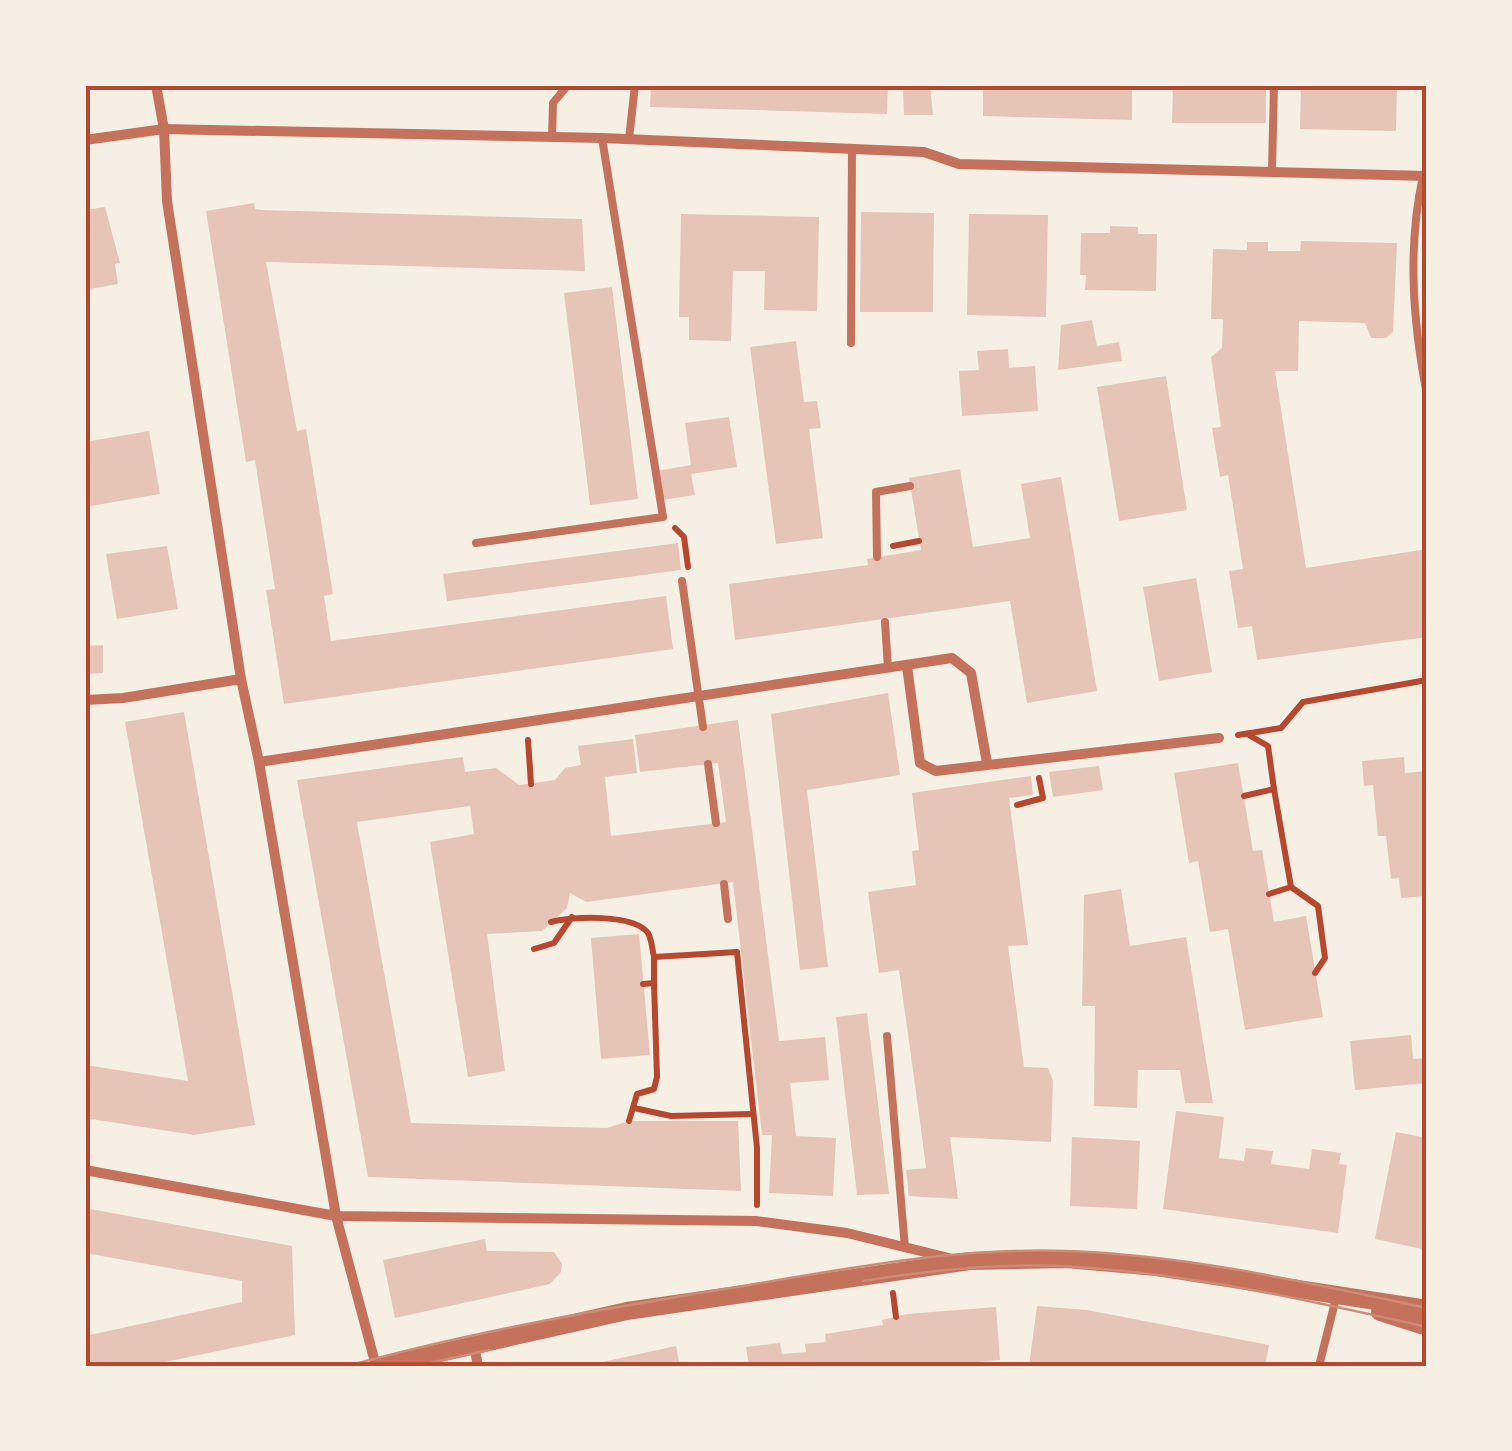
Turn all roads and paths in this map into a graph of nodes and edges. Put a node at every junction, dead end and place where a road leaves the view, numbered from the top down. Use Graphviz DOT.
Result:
graph roads {
  1 [pos="156,85"];
  2 [pos="568,85"];
  3 [pos="635,85"];
  4 [pos="1274,85"];
  5 [pos="164,129"];
  6 [pos="552,138"];
  7 [pos="602,138"];
  8 [pos="85,140"];
  9 [pos="629,140"];
  10 [pos="852,150"];
  11 [pos="1272,169"];
  12 [pos="1425,176"];
  13 [pos="851,344"];
  14 [pos="1427,395"];
  15 [pos="910,486"];
  16 [pos="684,537"];
  17 [pos="476,542"];
  18 [pos="877,557"];
  19 [pos="688,570"];
  20 [pos="682,581"];
  21 [pos="885,622"];
  22 [pos="907,666"];
  23 [pos="888,668"];
  24 [pos="241,679"];
  25 [pos="1427,680"];
  26 [pos="697,695"];
  27 [pos="85,700"];
  28 [pos="703,727"];
  29 [pos="1246,734"];
  30 [pos="1219,738"];
  31 [pos="528,744"];
  32 [pos="1036,758"];
  33 [pos="260,762"];
  34 [pos="987,763"];
  35 [pos="708,764"];
  36 [pos="531,784"];
  37 [pos="1274,788"];
  38 [pos="1244,796"];
  39 [pos="1018,804"];
  40 [pos="716,823"];
  41 [pos="724,884"];
  42 [pos="1291,887"];
  43 [pos="1269,894"];
  44 [pos="573,916"];
  45 [pos="728,919"];
  46 [pos="551,922"];
  47 [pos="534,949"];
  48 [pos="654,957"];
  49 [pos="1315,973"];
  50 [pos="644,984"];
  51 [pos="654,984"];
  52 [pos="887,1036"];
  53 [pos="634,1108"];
  54 [pos="751,1114"];
  55 [pos="629,1122"];
  56 [pos="85,1170"];
  57 [pos="336,1216"];
  58 [pos="756,1221"];
  59 [pos="905,1248"];
  60 [pos="970,1261"];
  61 [pos="1336,1298"];
  62 [pos="1427,1309"];
  63 [pos="1427,1327"];
  64 [pos="474,1345"];
  65 [pos="378,1366"];
  66 [pos="478,1366"];
  67 [pos="1319,1366"];
  1 -- 5 [label="street"];
  2 -- 6 [label="lane"];
  3 -- 9 [label="lane"];
  4 -- 11 [label="lane"];
  5 -- 6 [label="street"];
  5 -- 8 [label="street"];
  5 -- 24 [label="street"];
  6 -- 7 [label="street"];
  7 -- 9 [label="street"];
  7 -- 17 [label="lane"];
  9 -- 10 [label="street"];
  10 -- 11 [label="street"];
  10 -- 13 [label="lane"];
  11 -- 12 [label="street"];
  12 -- 14 [label="lane"];
  15 -- 18 [label="lane"];
  16 -- 19 [label="path"];
  20 -- 26 [label="lane"];
  21 -- 23 [label="lane"];
  22 -- 23 [label="street"];
  22 -- 34 [label="street"];
  22 -- 34 [label="street"];
  23 -- 26 [label="street"];
  24 -- 27 [label="street"];
  24 -- 33 [label="street"];
  25 -- 29 [label="path"];
  26 -- 28 [label="lane"];
  26 -- 33 [label="street"];
  29 -- 30 [label="path"];
  29 -- 37 [label="path"];
  30 -- 32 [label="street"];
  31 -- 36 [label="path"];
  32 -- 34 [label="street"];
  32 -- 39 [label="path"];
  33 -- 57 [label="street"];
  35 -- 40 [label="lane"];
  37 -- 38 [label="path"];
  37 -- 42 [label="path"];
  41 -- 45 [label="lane"];
  42 -- 43 [label="path"];
  42 -- 49 [label="path"];
  44 -- 46 [label="path"];
  44 -- 47 [label="path"];
  44 -- 48 [label="path"];
  48 -- 51 [label="path"];
  48 -- 54 [label="path"];
  50 -- 51 [label="path"];
  51 -- 53 [label="path"];
  52 -- 59 [label="lane"];
  53 -- 54 [label="path"];
  53 -- 55 [label="path"];
  54 -- 58 [label="path"];
  56 -- 57 [label="street"];
  57 -- 58 [label="street"];
  57 -- 65 [label="street"];
  58 -- 59 [label="street"];
  59 -- 60 [label="street"];
  60 -- 61 [label="street"];
  60 -- 64 [label="street"];
  61 -- 62 [label="street"];
  61 -- 63 [label="street"];
  61 -- 67 [label="lane"];
  64 -- 65 [label="street"];
  64 -- 66 [label="street"];
}
